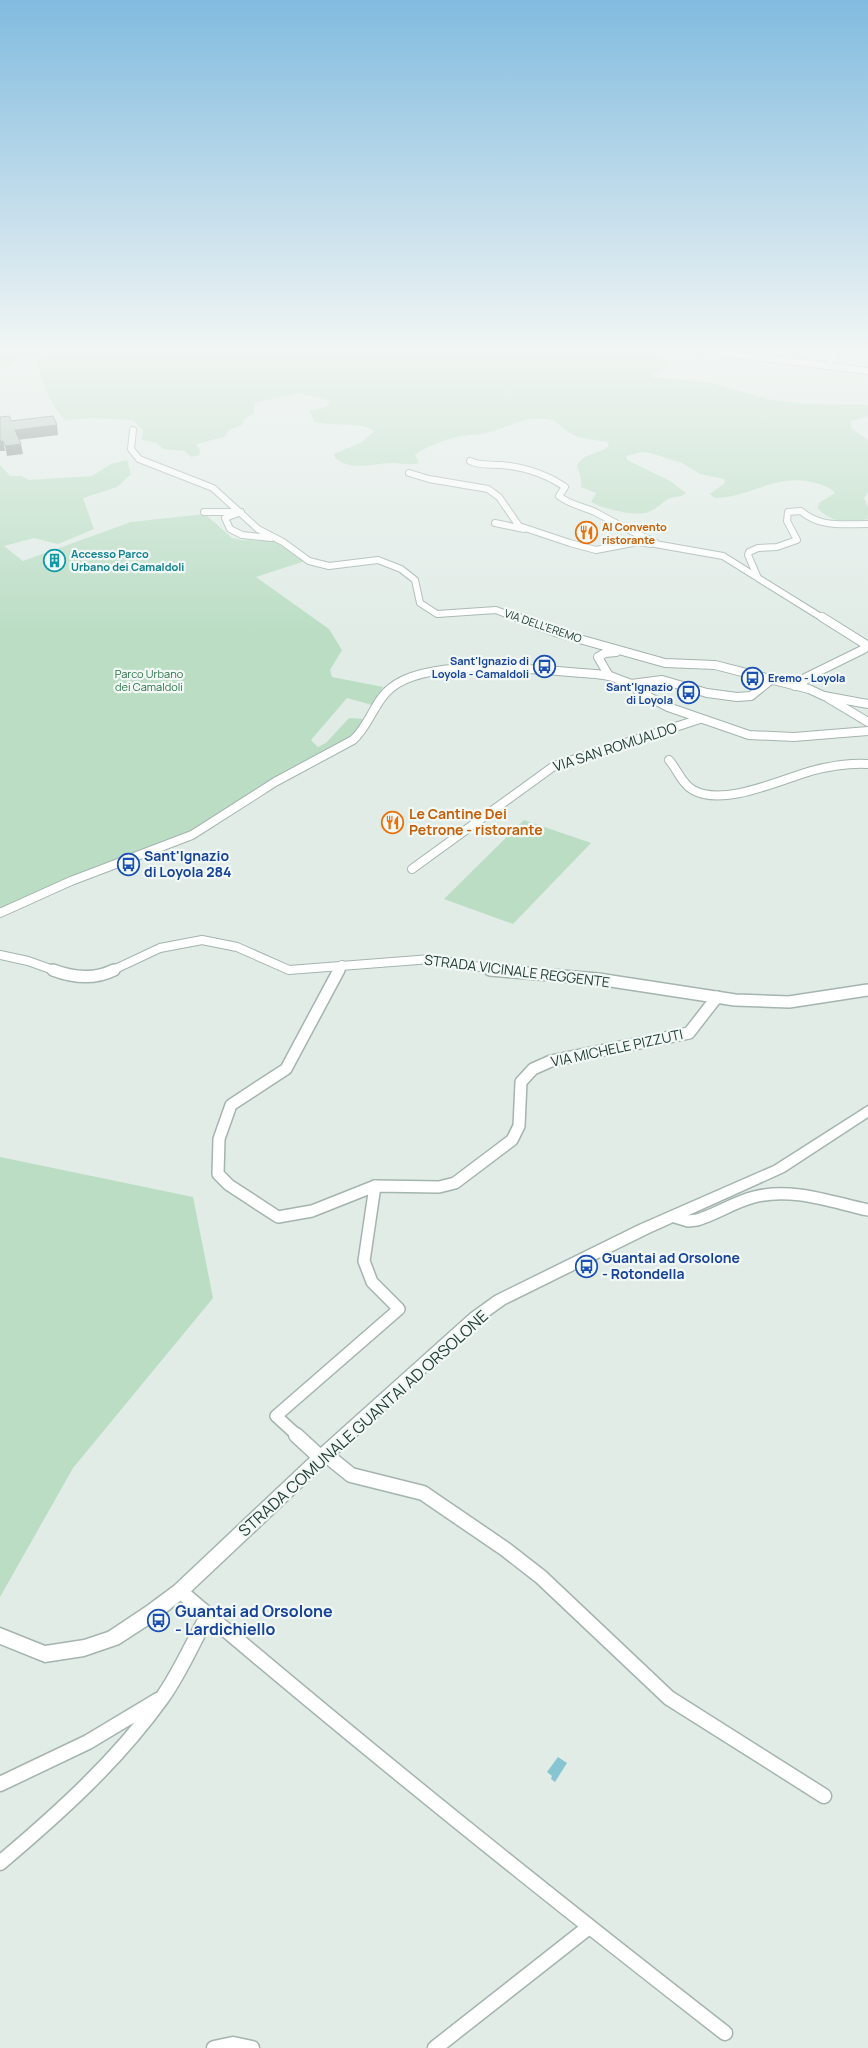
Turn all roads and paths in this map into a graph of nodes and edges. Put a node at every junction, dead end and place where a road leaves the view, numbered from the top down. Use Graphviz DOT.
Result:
graph roads {
  1 [pos="131,446"];
  2 [pos="133,453"];
  3 [pos="159,459"];
  4 [pos="470,461"];
  5 [pos="410,473"];
  6 [pos="204,512"];
  7 [pos="241,512"];
  8 [pos="495,523"];
  9 [pos="868,524"];
  10 [pos="532,530"];
  11 [pos="275,538"];
  12 [pos="655,544"];
  13 [pos="758,578"];
  14 [pos="621,651"];
  15 [pos="609,676"];
  16 [pos="772,679"];
  17 [pos="631,684"];
  18 [pos="795,686"];
  19 [pos="824,696"];
  20 [pos="868,704"];
  21 [pos="700,719"];
  22 [pos="868,722"];
  23 [pos="868,730"];
  24 [pos="669,760"];
  25 [pos="868,764"];
  26 [pos="412,868"];
  27 [pos="0,913"];
  28 [pos="0,955"];
  29 [pos="342,965"];
  30 [pos="868,990"];
  31 [pos="717,997"];
  32 [pos="868,1112"];
  33 [pos="375,1186"];
  34 [pos="868,1210"];
  35 [pos="676,1216"];
  36 [pos="323,1456"];
  37 [pos="180,1591"];
  38 [pos="208,1615"];
  39 [pos="0,1636"];
  40 [pos="163,1697"];
  41 [pos="0,1784"];
  42 [pos="824,1796"];
  43 [pos="0,1863"];
  44 [pos="589,1927"];
  45 [pos="725,2033"];
  46 [pos="214,2048"];
  47 [pos="252,2048"];
  48 [pos="435,2048"];
  1 -- 2 [label="street"];
  2 -- 3 [label="street"];
  2 -- 7 [label="street, VIA DELL'EREMO"];
  4 -- 12 [label="street"];
  5 -- 10 [label="street"];
  6 -- 7 [label="street"];
  7 -- 11 [label="street, VIA DELL'EREMO"];
  7 -- 11 [label="street"];
  8 -- 10 [label="street"];
  9 -- 13 [label="street"];
  10 -- 12 [label="street"];
  11 -- 14 [label="street, VIA DELL'EREMO"];
  12 -- 13 [label="street"];
  13 -- 18 [label="street"];
  14 -- 15 [label="street"];
  14 -- 16 [label="street, VIA DELL'EREMO"];
  15 -- 17 [label="street"];
  15 -- 27 [label="street"];
  16 -- 17 [label="street"];
  16 -- 18 [label="street, VIA DELL'EREMO"];
  17 -- 21 [label="street, VIA SAN ROMUALDO"];
  18 -- 19 [label="street, VIA DELL'EREMO"];
  19 -- 20 [label="street"];
  19 -- 22 [label="street"];
  21 -- 23 [label="street, VIA SAN ROMUALDO"];
  21 -- 26 [label="street, VIA SAN ROMUALDO"];
  24 -- 25 [label="street"];
  28 -- 29 [label="street, STRADA VICINALE REGGENTE"];
  29 -- 31 [label="street, STRADA VICINALE REGGENTE"];
  29 -- 33 [label="street, VIA MICHELE PIZZUTI"];
  30 -- 31 [label="street, STRADA VICINALE REGGENTE"];
  31 -- 33 [label="street, VIA MICHELE PIZZUTI"];
  32 -- 35 [label="street, STRADA COMUNALE GUANTAI AD ORSOLONE"];
  33 -- 36 [label="street"];
  34 -- 35 [label="street"];
  35 -- 36 [label="street, STRADA COMUNALE GUANTAI AD ORSOLONE"];
  36 -- 37 [label="street, STRADA COMUNALE GUANTAI AD ORSOLONE"];
  36 -- 42 [label="street"];
  37 -- 38 [label="street"];
  37 -- 39 [label="street, STRADA COMUNALE GUANTAI AD ORSOLONE"];
  38 -- 40 [label="street"];
  38 -- 44 [label="street"];
  40 -- 41 [label="street"];
  40 -- 43 [label="street"];
  44 -- 45 [label="street"];
  44 -- 48 [label="street"];
  46 -- 47 [label="street"];
}
